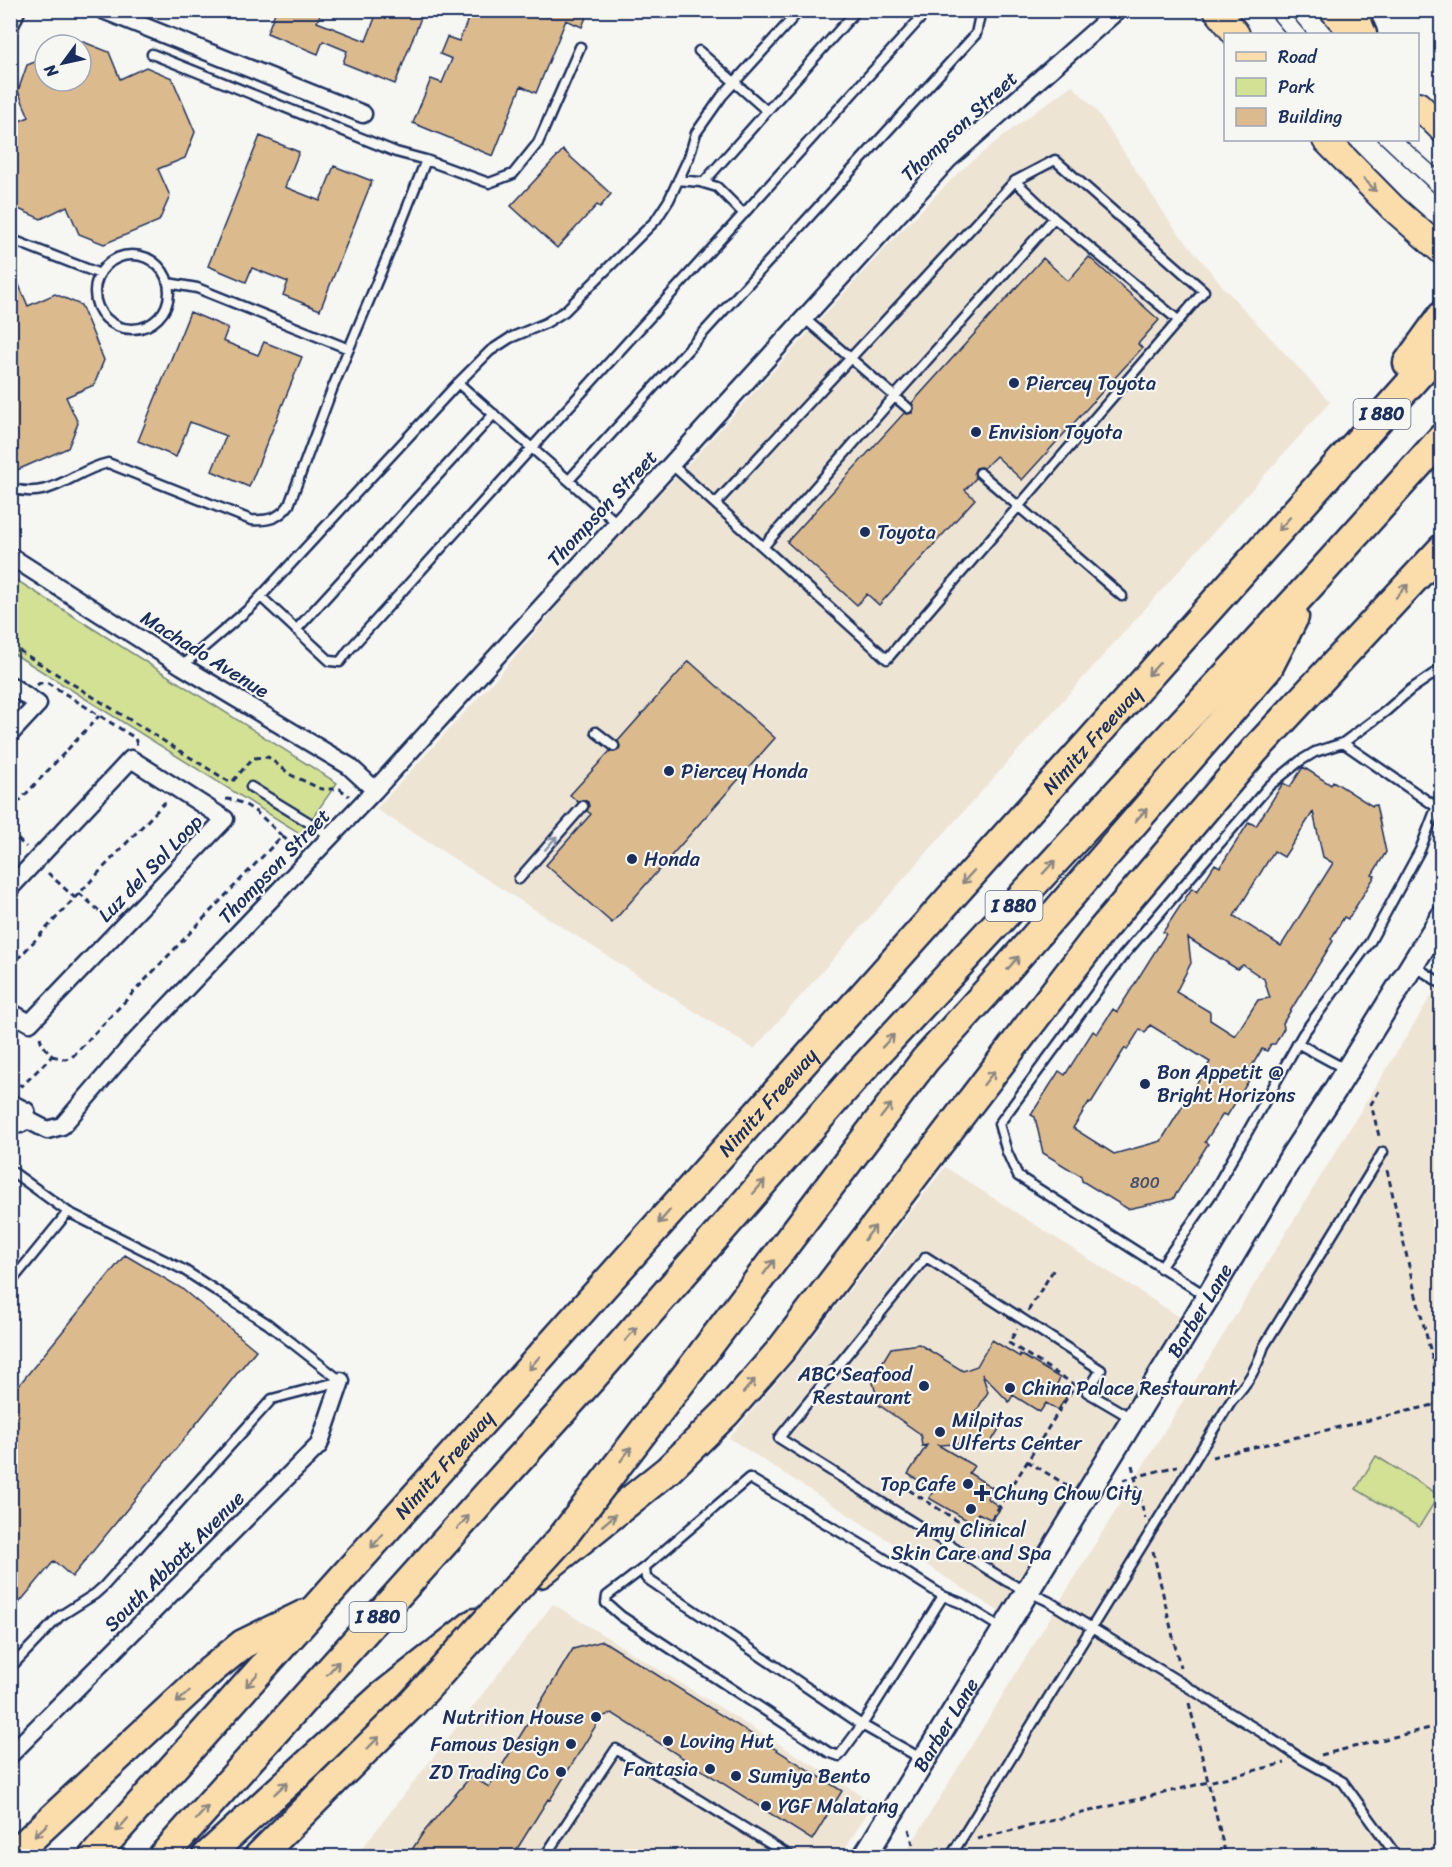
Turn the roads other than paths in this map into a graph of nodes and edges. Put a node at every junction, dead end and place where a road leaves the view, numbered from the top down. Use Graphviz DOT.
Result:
graph roads {
  1 [pos="21,10"];
  2 [pos="103,10"];
  3 [pos="800,10"];
  4 [pos="858,10"];
  5 [pos="928,10"];
  6 [pos="981,10"];
  7 [pos="1118,10"];
  8 [pos="1217,10"];
  9 [pos="1333,10"];
  10 [pos="1351,10"];
  11 [pos="1235,33"];
  12 [pos="1353,33"];
  13 [pos="1362,33"];
  14 [pos="10,35"];
  15 [pos="580,47"];
  16 [pos="699,51"];
  17 [pos="152,54"];
  18 [pos="735,82"];
  19 [pos="1419,106"];
  20 [pos="767,111"];
  21 [pos="363,114"];
  22 [pos="1442,129"];
  23 [pos="1327,141"];
  24 [pos="426,160"];
  25 [pos="678,180"];
  26 [pos="1015,181"];
  27 [pos="703,183"];
  28 [pos="744,214"];
  29 [pos="1054,218"];
  30 [pos="10,239"];
  31 [pos="1442,251"];
  32 [pos="100,274"];
  33 [pos="168,283"];
  34 [pos="1442,316"];
  35 [pos="804,318"];
  36 [pos="1178,320"];
  37 [pos="1442,348"];
  38 [pos="349,349"];
  39 [pos="851,358"];
  40 [pos="458,383"];
  41 [pos="895,396"];
  42 [pos="908,408"];
  43 [pos="494,414"];
  44 [pos="1442,438"];
  45 [pos="533,449"];
  46 [pos="671,464"];
  47 [pos="980,473"];
  48 [pos="569,480"];
  49 [pos="1323,480"];
  50 [pos="10,488"];
  51 [pos="716,503"];
  52 [pos="1018,507"];
  53 [pos="617,523"];
  54 [pos="763,547"];
  55 [pos="1442,549"];
  56 [pos="10,556"];
  57 [pos="1310,585"];
  58 [pos="1122,596"];
  59 [pos="261,597"];
  60 [pos="296,630"];
  61 [pos="182,666"];
  62 [pos="1442,668"];
  63 [pos="17,690"];
  64 [pos="596,732"];
  65 [pos="10,734"];
  66 [pos="1343,743"];
  67 [pos="614,746"];
  68 [pos="251,787"];
  69 [pos="375,790"];
  70 [pos="1442,793"];
  71 [pos="583,806"];
  72 [pos="1435,806"];
  73 [pos="331,836"];
  74 [pos="519,879"];
  75 [pos="10,888"];
  76 [pos="1442,917"];
  77 [pos="1413,965"];
  78 [pos="1442,984"];
  79 [pos="10,1012"];
  80 [pos="1298,1043"];
  81 [pos="1347,1070"];
  82 [pos="10,1103"];
  83 [pos="10,1119"];
  84 [pos="28,1120"];
  85 [pos="1383,1152"];
  86 [pos="10,1170"];
  87 [pos="68,1212"];
  88 [pos="1160,1268"];
  89 [pos="10,1283"];
  90 [pos="1208,1297"];
  91 [pos="341,1381"];
  92 [pos="1134,1419"];
  93 [pos="645,1567"];
  94 [pos="1028,1592"];
  95 [pos="943,1596"];
  96 [pos="320,1606"];
  97 [pos="1092,1628"];
  98 [pos="1005,1629"];
  99 [pos="10,1668"];
  100 [pos="862,1725"];
  101 [pos="10,1755"];
  102 [pos="924,1760"];
  103 [pos="1393,1851"];
  104 [pos="12,1857"];
  105 [pos="94,1857"];
  106 [pos="164,1857"];
  107 [pos="207,1857"];
  108 [pos="261,1857"];
  109 [pos="545,1857"];
  110 [pos="790,1857"];
  111 [pos="865,1857"];
  112 [pos="951,1857"];
  1 -- 14 [label="lane"];
  2 -- 21 [label="street"];
  3 -- 18 [label="lane"];
  4 -- 20 [label="lane"];
  5 -- 28 [label="lane"];
  6 -- 48 [label="lane"];
  7 -- 35 [label="street, Thompson Street"];
  8 -- 11 [label="main road"];
  9 -- 12 [label="main road"];
  10 -- 13 [label="highway"];
  15 -- 24 [label="lane"];
  16 -- 18 [label="lane"];
  17 -- 24 [label="lane"];
  18 -- 20 [label="lane"];
  18 -- 25 [label="lane"];
  19 -- 22 [label="main road"];
  20 -- 27 [label="lane"];
  23 -- 31 [label="main road, one-way"];
  24 -- 38 [label="lane"];
  25 -- 27 [label="lane"];
  25 -- 40 [label="lane"];
  26 -- 29 [label="lane"];
  26 -- 36 [label="lane"];
  26 -- 39 [label="lane"];
  27 -- 28 [label="lane"];
  28 -- 45 [label="lane"];
  29 -- 36 [label="lane"];
  29 -- 41 [label="lane"];
  30 -- 32 [label="lane"];
  32 -- 33 [label="lane"];
  32 -- 33 [label="lane"];
  33 -- 38 [label="lane"];
  34 -- 49 [label="highway"];
  35 -- 39 [label="lane"];
  35 -- 46 [label="street, Thompson Street"];
  36 -- 52 [label="lane"];
  37 -- 49 [label="highway, Nimitz Freeway / I 880"];
  38 -- 50 [label="lane"];
  39 -- 41 [label="lane"];
  39 -- 51 [label="lane"];
  40 -- 43 [label="lane"];
  40 -- 59 [label="lane"];
  41 -- 42 [label="lane"];
  41 -- 54 [label="lane"];
  43 -- 45 [label="lane"];
  43 -- 60 [label="lane"];
  44 -- 57 [label="highway, I 880"];
  45 -- 48 [label="lane"];
  45 -- 60 [label="lane"];
  46 -- 51 [label="lane"];
  46 -- 53 [label="street, Thompson Street"];
  47 -- 52 [label="lane"];
  48 -- 53 [label="lane"];
  49 -- 96 [label="highway, Nimitz Freeway / I 880, one-way"];
  51 -- 54 [label="lane"];
  52 -- 54 [label="lane"];
  52 -- 58 [label="lane"];
  53 -- 69 [label="street, Thompson Street"];
  107 -- 55 [label="highway, one-way"];
  56 -- 61 [label="street, Machado Avenue"];
  106 -- 57 [label="highway, I 880, one-way"];
  108 -- 57 [label="highway, one-way, bridge"];
  59 -- 60 [label="lane"];
  59 -- 61 [label="lane"];
  61 -- 69 [label="street, Machado Avenue"];
  62 -- 66 [label="lane"];
  63 -- 65 [label="street"];
  64 -- 67 [label="lane"];
  66 -- 72 [label="lane"];
  66 -- 88 [label="lane"];
  68 -- 73 [label="lane"];
  69 -- 73 [label="street, Thompson Street"];
  70 -- 72 [label="lane"];
  74 -- 71 [label="lane, one-way"];
  72 -- 80 [label="lane"];
  73 -- 84 [label="street, Thompson Street"];
  75 -- 79 [label="street, Luz del Sol Loop"];
  76 -- 77 [label="street, Barber Lane"];
  77 -- 78 [label="lane"];
  77 -- 81 [label="street, Barber Lane"];
  80 -- 81 [label="lane"];
  80 -- 88 [label="lane"];
  81 -- 90 [label="street, Barber Lane"];
  82 -- 84 [label="street"];
  83 -- 84 [label="street"];
  85 -- 97 [label="lane"];
  86 -- 87 [label="lane"];
  87 -- 89 [label="lane"];
  87 -- 91 [label="lane"];
  88 -- 90 [label="lane"];
  90 -- 92 [label="street, Barber Lane"];
  91 -- 99 [label="lane"];
  91 -- 101 [label="street, South Abbott Avenue"];
  92 -- 94 [label="street, Barber Lane"];
  92 -- 94 [label="lane"];
  93 -- 95 [label="lane"];
  93 -- 100 [label="lane"];
  93 -- 100 [label="lane"];
  94 -- 97 [label="lane"];
  94 -- 98 [label="street, Barber Lane"];
  95 -- 98 [label="lane"];
  95 -- 100 [label="lane"];
  96 -- 104 [label="highway, one-way"];
  96 -- 105 [label="highway, Nimitz Freeway / I 880, one-way"];
  97 -- 103 [label="lane"];
  97 -- 112 [label="lane"];
  98 -- 102 [label="street, Barber Lane"];
  100 -- 102 [label="lane"];
  102 -- 111 [label="street, Barber Lane"];
  109 -- 110 [label="lane"];
}
